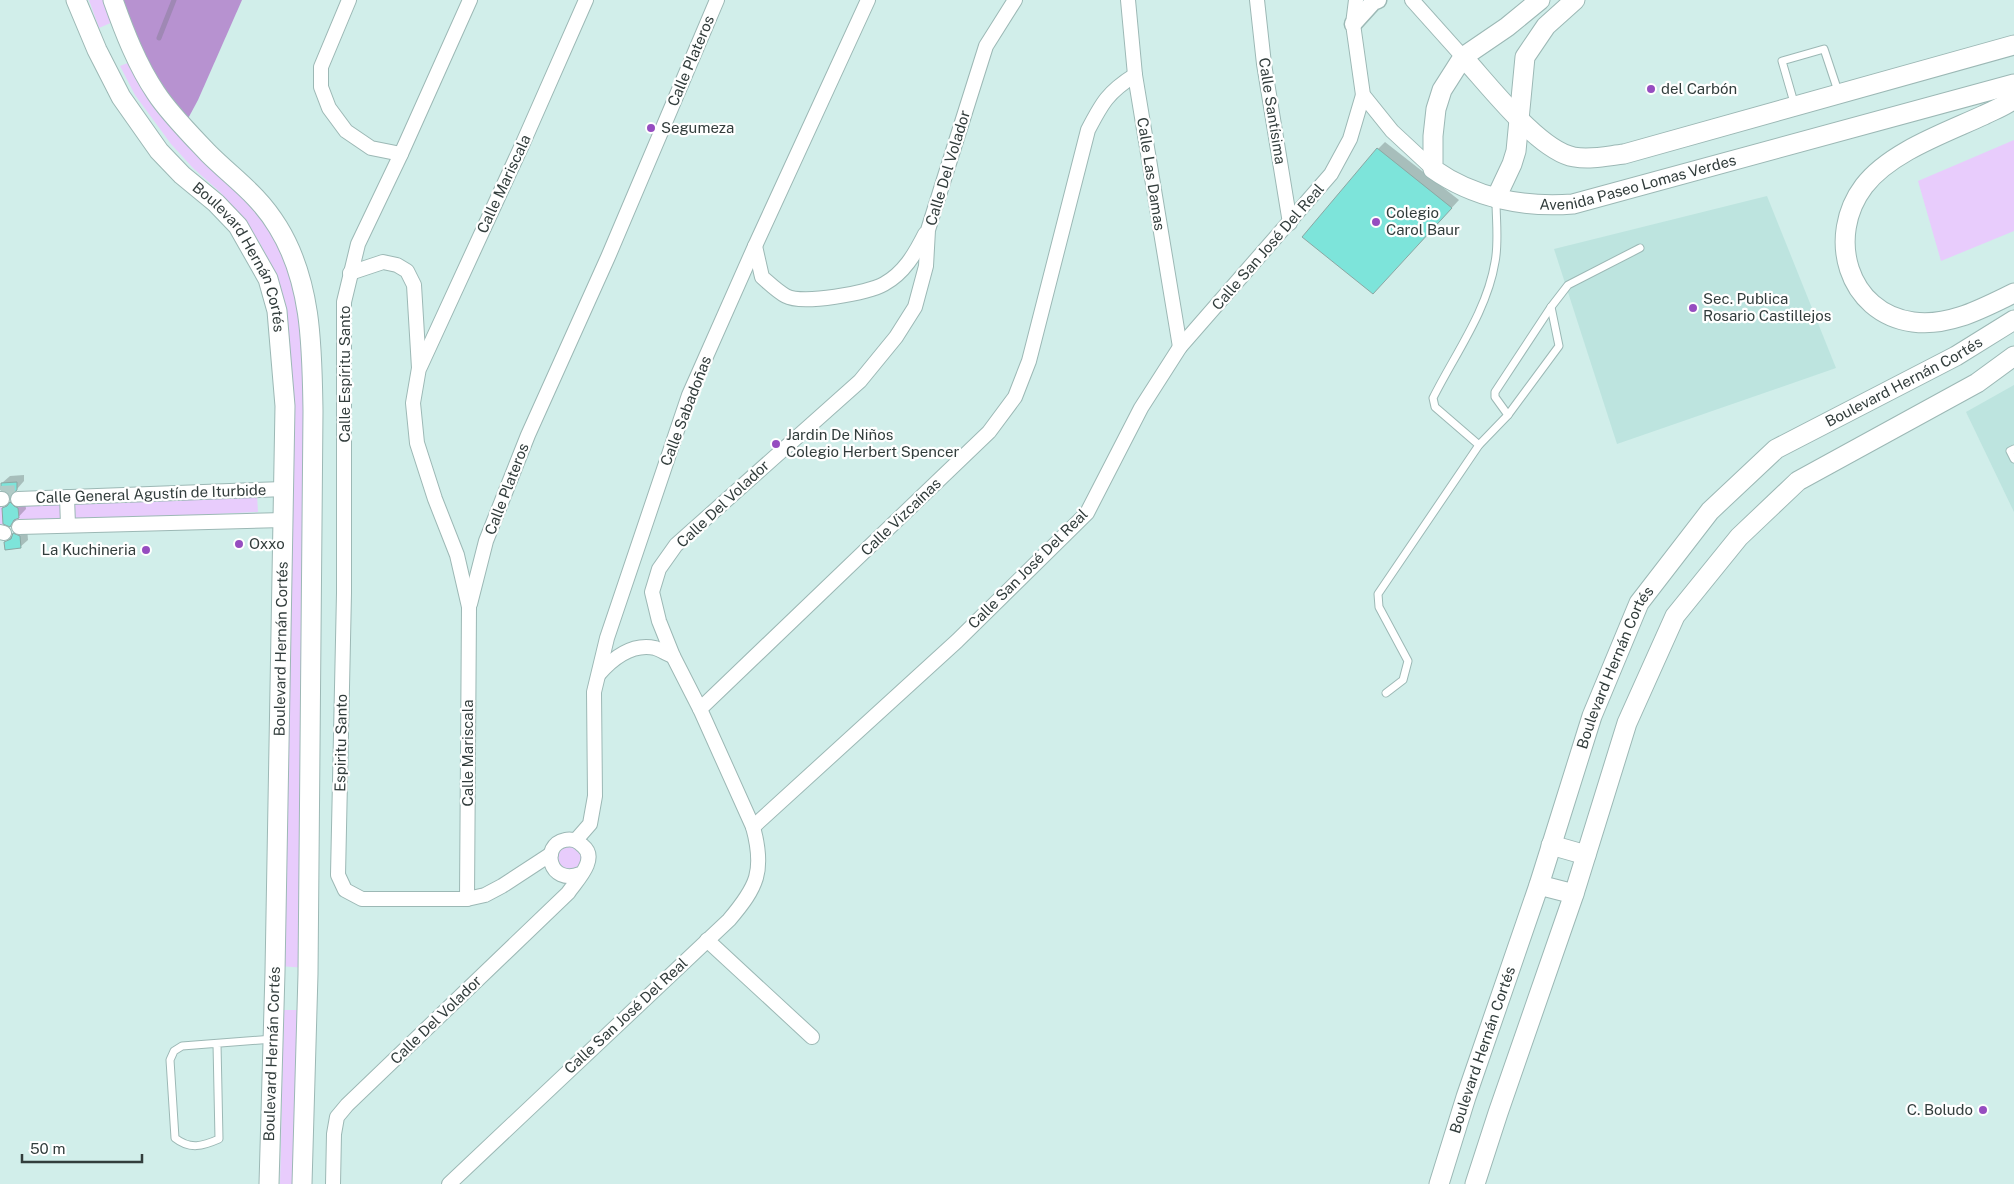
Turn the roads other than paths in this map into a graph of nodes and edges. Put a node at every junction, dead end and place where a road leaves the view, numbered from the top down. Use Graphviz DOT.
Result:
graph roads {
  1 [pos="76,0"];
  2 [pos="112,0"];
  3 [pos="349,0"];
  4 [pos="470,0"];
  5 [pos="586,0"];
  6 [pos="717,0"];
  7 [pos="868,0"];
  8 [pos="1016,0"];
  9 [pos="1128,0"];
  10 [pos="1257,0"];
  11 [pos="1356,0"];
  12 [pos="1378,0"];
  13 [pos="1412,0"];
  14 [pos="1540,0"];
  15 [pos="1575,0"];
  16 [pos="1353,24"];
  17 [pos="123,28"];
  18 [pos="93,41"];
  19 [pos="2014,45"];
  20 [pos="136,55"];
  21 [pos="1463,57"];
  22 [pos="106,69"];
  23 [pos="1135,75"];
  24 [pos="2014,84"];
  25 [pos="1839,94"];
  26 [pos="1363,95"];
  27 [pos="2014,99"];
  28 [pos="1795,107"];
  29 [pos="1520,119"];
  30 [pos="401,154"];
  31 [pos="1433,170"];
  32 [pos="1496,198"];
  33 [pos="1290,222"];
  34 [pos="928,230"];
  35 [pos="755,246"];
  36 [pos="1640,248"];
  37 [pos="350,273"];
  38 [pos="2014,293"];
  39 [pos="1551,307"];
  40 [pos="2014,320"];
  41 [pos="1180,347"];
  42 [pos="2014,356"];
  43 [pos="419,368"];
  44 [pos="1508,415"];
  45 [pos="1479,445"];
  46 [pos="2014,449"];
  47 [pos="2014,459"];
  48 [pos="284,489"];
  49 [pos="18,496"];
  50 [pos="67,497"];
  51 [pos="284,520"];
  52 [pos="68,525"];
  53 [pos="20,530"];
  54 [pos="344,593"];
  55 [pos="469,607"];
  56 [pos="673,656"];
  57 [pos="597,677"];
  58 [pos="1386,693"];
  59 [pos="700,709"];
  60 [pos="753,827"];
  61 [pos="576,840"];
  62 [pos="1551,845"];
  63 [pos="551,854"];
  64 [pos="1586,855"];
  65 [pos="580,874"];
  66 [pos="1539,885"];
  67 [pos="1574,894"];
  68 [pos="467,899"];
  69 [pos="707,940"];
  70 [pos="275,972"];
  71 [pos="308,974"];
  72 [pos="274,1005"];
  73 [pos="307,1007"];
  74 [pos="812,1037"];
  75 [pos="273,1038"];
  76 [pos="217,1044"];
  77 [pos="269,1184"];
  78 [pos="302,1184"];
  79 [pos="333,1184"];
  80 [pos="449,1184"];
  81 [pos="1439,1184"];
  82 [pos="1475,1184"];
  1 -- 18 [label="main road, Boulevard Hernán Cortés"];
  2 -- 17 [label="main road, Boulevard Hernán Cortés"];
  3 -- 30 [label="street"];
  4 -- 30 [label="street, Calle Espíritu Santo"];
  5 -- 43 [label="street, Calle Mariscala"];
  6 -- 55 [label="street, Calle Plateros"];
  7 -- 35 [label="street, Calle Sabadoñas"];
  8 -- 34 [label="street, Calle Del Volador"];
  9 -- 23 [label="street, Calle Las Damas"];
  10 -- 33 [label="street, Calle Santísima"];
  11 -- 16 [label="street"];
  12 -- 16 [label="street"];
  13 -- 21 [label="street, Avenida Paseo Lomas Verdes"];
  14 -- 21 [label="main road"];
  15 -- 29 [label="main road"];
  16 -- 26 [label="street"];
  17 -- 18 [label="main road"];
  17 -- 20 [label="main road, Boulevard Hernán Cortés"];
  18 -- 22 [label="main road, Boulevard Hernán Cortés"];
  19 -- 25 [label="main road, Avenida Paseo Lomas Verdes"];
  20 -- 22 [label="main road"];
  20 -- 71 [label="main road, Boulevard Hernán Cortés"];
  21 -- 29 [label="main road, Avenida Paseo Lomas Verdes"];
  21 -- 31 [label="main road"];
  22 -- 48 [label="main road, Boulevard Hernán Cortés"];
  23 -- 41 [label="street, Calle Las Damas"];
  23 -- 59 [label="street, Calle Vizcaínas"];
  24 -- 32 [label="main road, Avenida Paseo Lomas Verdes"];
  25 -- 28 [label="main road, Avenida Paseo Lomas Verdes"];
  25 -- 28 [label="lane"];
  26 -- 31 [label="street, Avenida Paseo Lomas Verdes"];
  26 -- 33 [label="street, Calle San José Del Real"];
  27 -- 38 [label="main road"];
  28 -- 29 [label="main road, Avenida Paseo Lomas Verdes"];
  29 -- 32 [label="main road"];
  30 -- 37 [label="street, Calle Espíritu Santo"];
  31 -- 32 [label="main road, Avenida Paseo Lomas Verdes"];
  32 -- 45 [label="lane"];
  33 -- 41 [label="street, Calle San José Del Real"];
  34 -- 35 [label="street"];
  34 -- 56 [label="street, Calle Del Volador"];
  35 -- 57 [label="street, Calle Sabadoñas"];
  36 -- 39 [label="lane"];
  37 -- 43 [label="street"];
  37 -- 54 [label="street, Calle Espíritu Santo"];
  39 -- 44 [label="lane"];
  39 -- 44 [label="lane"];
  40 -- 62 [label="main road, Boulevard Hernán Cortés"];
  41 -- 60 [label="street, Calle San José Del Real"];
  42 -- 64 [label="main road, Boulevard Hernán Cortés"];
  43 -- 55 [label="street"];
  44 -- 45 [label="lane"];
  45 -- 58 [label="lane"];
  46 -- 47 [label="lane"];
  48 -- 50 [label="street, Calle General Agustín de Iturbide"];
  48 -- 51 [label="main road, Boulevard Hernán Cortés"];
  49 -- 50 [label="street, Calle General Agustín de Iturbide"];
  50 -- 52 [label="street"];
  51 -- 52 [label="street, Calle General Agustín de Iturbide"];
  51 -- 70 [label="main road, Boulevard Hernán Cortés"];
  52 -- 53 [label="street, Calle General Agustín de Iturbide"];
  54 -- 68 [label="street, Espiritu Santo"];
  55 -- 68 [label="street, Calle Mariscala"];
  56 -- 57 [label="street"];
  56 -- 59 [label="street, Calle Del Volador"];
  57 -- 61 [label="street, Calle Sabadoñas"];
  59 -- 60 [label="street, Calle San José Del Real"];
  60 -- 69 [label="street, Calle San José Del Real"];
  61 -- 63 [label="street"];
  61 -- 65 [label="street"];
  62 -- 64 [label="main road"];
  62 -- 66 [label="main road, Boulevard Hernán Cortés"];
  63 -- 65 [label="street"];
  63 -- 68 [label="street"];
  64 -- 67 [label="main road, Boulevard Hernán Cortés"];
  65 -- 79 [label="street, Calle Del Volador"];
  66 -- 67 [label="main road"];
  66 -- 81 [label="main road, Boulevard Hernán Cortés"];
  67 -- 82 [label="main road, Boulevard Hernán Cortés"];
  69 -- 74 [label="street"];
  69 -- 80 [label="street, Calle San José Del Real"];
  70 -- 71 [label="main road"];
  70 -- 72 [label="main road, Boulevard Hernán Cortés"];
  71 -- 73 [label="main road, Boulevard Hernán Cortés"];
  72 -- 73 [label="main road"];
  72 -- 75 [label="main road, Boulevard Hernán Cortés"];
  73 -- 78 [label="main road, Boulevard Hernán Cortés"];
  75 -- 76 [label="lane"];
  75 -- 77 [label="main road, Boulevard Hernán Cortés"];
  76 -- 76 [label="lane"];
}
